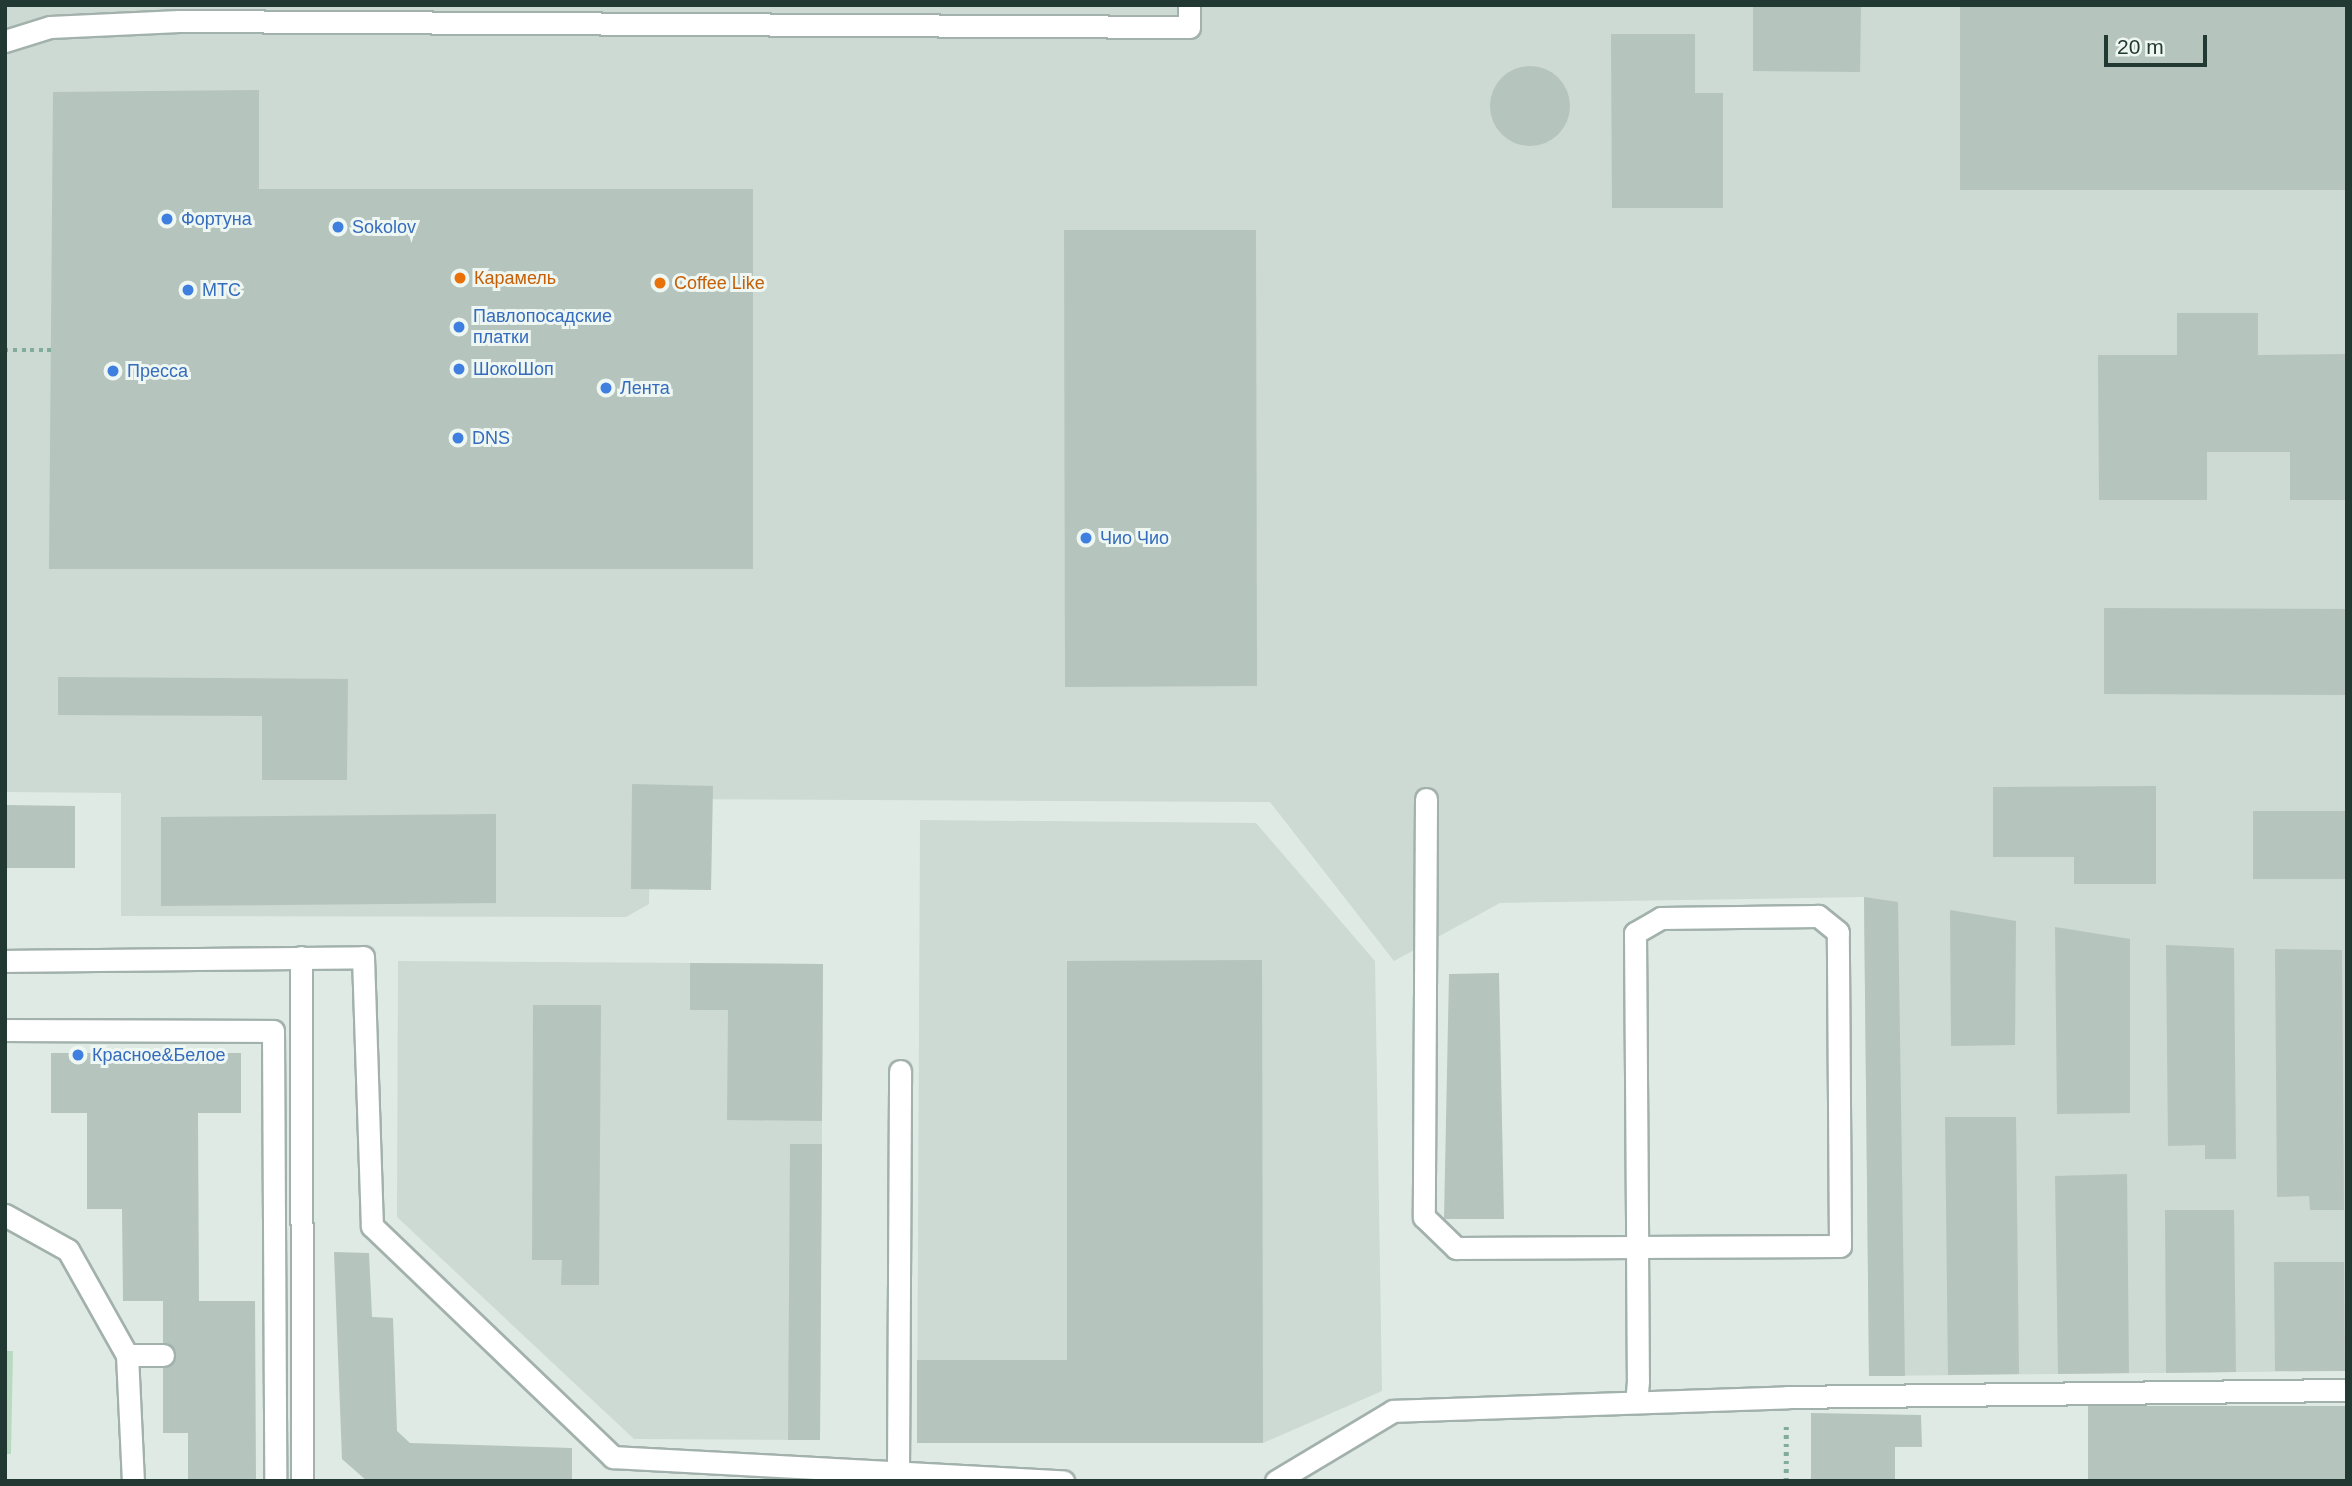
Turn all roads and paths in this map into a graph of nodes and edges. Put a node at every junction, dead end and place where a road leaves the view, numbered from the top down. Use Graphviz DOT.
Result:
graph roads {
  1 [pos="1189,5"];
  2 [pos="5,41"];
  3 [pos="5,350"];
  4 [pos="51,351"];
  5 [pos="1426,799"];
  6 [pos="301,957"];
  7 [pos="5,961"];
  8 [pos="5,1030"];
  9 [pos="900,1071"];
  10 [pos="5,1215"];
  11 [pos="1637,1247"];
  12 [pos="127,1355"];
  13 [pos="163,1355"];
  14 [pos="2347,1390"];
  15 [pos="1787,1397"];
  16 [pos="1636,1402"];
  17 [pos="898,1472"];
  18 [pos="133,1481"];
  19 [pos="275,1481"];
  20 [pos="302,1481"];
  21 [pos="1063,1481"];
  22 [pos="1276,1481"];
  23 [pos="1786,1481"];
  1 -- 2 [label="lane"];
  3 -- 4 [label="path"];
  5 -- 11 [label="lane"];
  6 -- 7 [label="lane"];
  6 -- 17 [label="lane"];
  6 -- 20 [label="lane"];
  8 -- 19 [label="lane"];
  9 -- 17 [label="lane"];
  10 -- 12 [label="lane"];
  11 -- 11 [label="lane"];
  11 -- 16 [label="lane"];
  12 -- 13 [label="lane"];
  12 -- 18 [label="lane"];
  14 -- 15 [label="lane"];
  15 -- 16 [label="lane"];
  15 -- 23 [label="path"];
  16 -- 22 [label="lane"];
  17 -- 21 [label="lane"];
}
